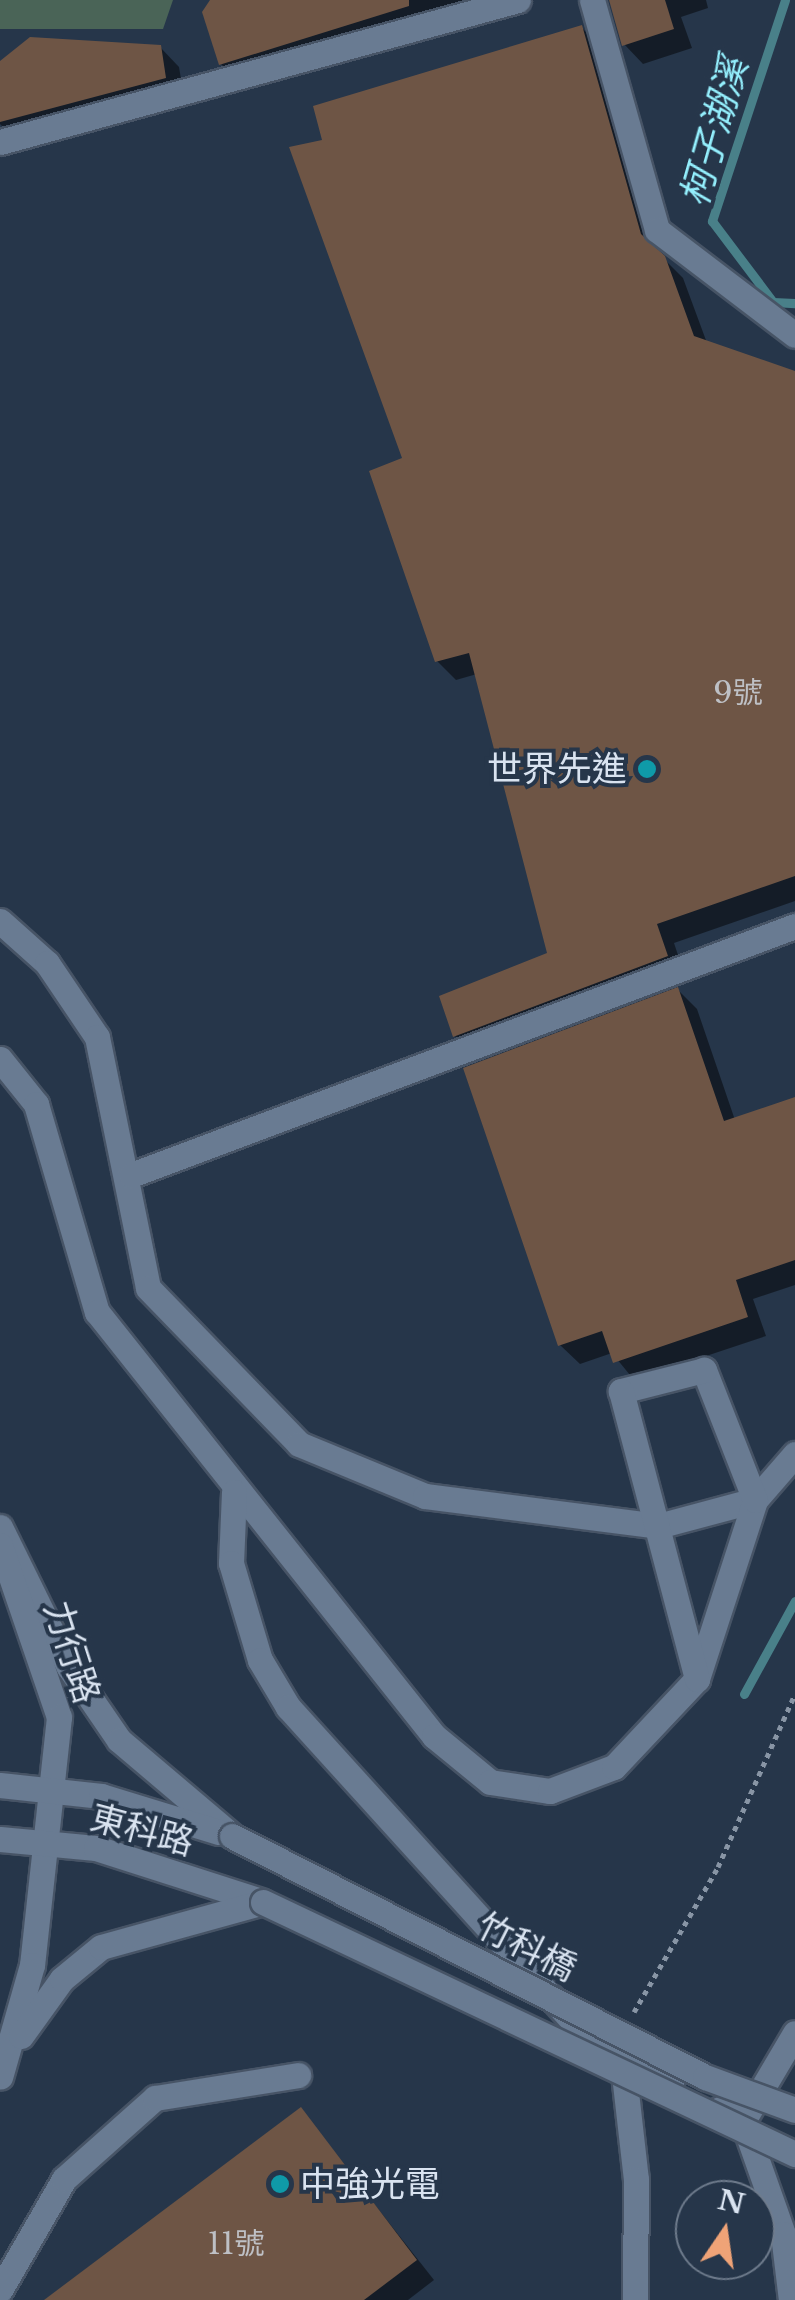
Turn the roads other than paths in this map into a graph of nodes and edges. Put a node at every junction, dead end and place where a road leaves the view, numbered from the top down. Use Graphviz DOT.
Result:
graph roads {
  1 [pos="518,0"];
  2 [pos="592,0"];
  3 [pos="0,142"];
  4 [pos="795,335"];
  5 [pos="0,921"];
  6 [pos="795,926"];
  7 [pos="0,1060"];
  8 [pos="132,1175"];
  9 [pos="795,1454"];
  10 [pos="234,1492"];
  11 [pos="756,1500"];
  12 [pos="658,1526"];
  13 [pos="0,1527"];
  14 [pos="0,1546"];
  15 [pos="697,1679"];
  16 [pos="0,1784"];
  17 [pos="58,1790"];
  18 [pos="232,1836"];
  19 [pos="0,1839"];
  20 [pos="52,1844"];
  21 [pos="263,1902"];
  22 [pos="795,2034"];
  23 [pos="616,2054"];
  24 [pos="298,2074"];
  25 [pos="0,2077"];
  26 [pos="795,2110"];
  27 [pos="743,2121"];
  28 [pos="795,2154"];
  29 [pos="0,2290"];
  30 [pos="636,2300"];
  31 [pos="790,2300"];
  1 -- 3 [label="street"];
  2 -- 4 [label="street"];
  5 -- 8 [label="street"];
  6 -- 8 [label="street"];
  7 -- 10 [label="street"];
  8 -- 12 [label="street"];
  9 -- 11 [label="street"];
  10 -- 15 [label="street"];
  10 -- 23 [label="street"];
  11 -- 12 [label="street"];
  11 -- 12 [label="street"];
  11 -- 15 [label="street"];
  12 -- 15 [label="street"];
  13 -- 18 [label="street"];
  14 -- 17 [label="street, 力行路"];
  16 -- 17 [label="street, 東科路"];
  17 -- 18 [label="street, 東科路"];
  17 -- 20 [label="street, 力行路"];
  18 -- 26 [label="street, 竹科橋, bridge"];
  19 -- 20 [label="street, 東科路"];
  20 -- 21 [label="street, 東科路"];
  20 -- 25 [label="street, 力行路"];
  21 -- 25 [label="street"];
  21 -- 28 [label="street, bridge"];
  22 -- 27 [label="street"];
  23 -- 27 [label="street"];
  23 -- 30 [label="street"];
  24 -- 29 [label="street"];
  27 -- 31 [label="street"];
}
